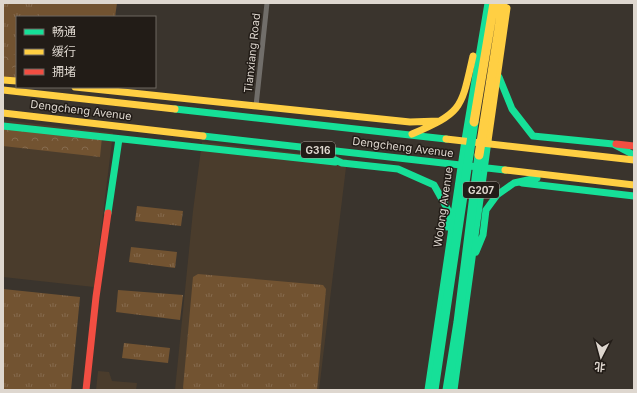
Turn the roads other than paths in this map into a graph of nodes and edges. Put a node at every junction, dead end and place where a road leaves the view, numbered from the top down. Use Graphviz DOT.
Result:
graph roads {
  1 [pos="267,3"];
  2 [pos="487,3"];
  3 [pos="494,3"];
  4 [pos="503,3"];
  5 [pos="509,3"];
  6 [pos="486,18"];
  7 [pos="498,72"];
  8 [pos="3,80"];
  9 [pos="16,81"];
  10 [pos="84,88"];
  11 [pos="3,90"];
  12 [pos="256,106"];
  13 [pos="3,113"];
  14 [pos="441,121"];
  15 [pos="3,126"];
  16 [pos="410,135"];
  17 [pos="119,139"];
  18 [pos="465,140"];
  19 [pos="487,143"];
  20 [pos="613,144"];
  21 [pos="634,146"];
  22 [pos="310,149"];
  23 [pos="634,155"];
  24 [pos="634,160"];
  25 [pos="342,163"];
  26 [pos="461,166"];
  27 [pos="483,169"];
  28 [pos="547,176"];
  29 [pos="514,183"];
  30 [pos="634,185"];
  31 [pos="634,196"];
  32 [pos="471,262"];
  33 [pos="443,293"];
  34 [pos="466,298"];
  35 [pos="440,318"];
  36 [pos="86,390"];
  37 [pos="427,390"];
  38 [pos="434,390"];
  39 [pos="447,390"];
  40 [pos="455,390"];
  1 -- 12 [label="street, Tianxiang Road"];
  2 -- 6 [label="main road, Wolong Avenue / G207"];
  3 -- 38 [label="main road, bridge"];
  4 -- 39 [label="main road, bridge"];
  5 -- 7 [label="main road, G207"];
  6 -- 14 [label="main road"];
  6 -- 18 [label="main road, Wolong Avenue / G207"];
  7 -- 19 [label="main road, G207"];
  7 -- 20 [label="main road"];
  8 -- 9 [label="main road"];
  10 -- 12 [label="main road"];
  11 -- 16 [label="main road, Dengcheng Avenue / G316"];
  12 -- 14 [label="main road"];
  13 -- 22 [label="main road, Dengcheng Avenue / G316"];
  14 -- 16 [label="main road"];
  15 -- 17 [label="main road"];
  16 -- 18 [label="main road, Dengcheng Avenue / G316"];
  17 -- 25 [label="main road"];
  17 -- 36 [label="main road"];
  18 -- 19 [label="main road, Dengcheng Avenue / G316"];
  18 -- 26 [label="main road, Wolong Avenue / G207"];
  19 -- 24 [label="main road, Dengcheng Avenue / G316"];
  19 -- 27 [label="main road, G207"];
  20 -- 21 [label="main road"];
  20 -- 23 [label="main road"];
  22 -- 25 [label="main road"];
  22 -- 26 [label="main road, Dengcheng Avenue / G316"];
  25 -- 33 [label="main road"];
  26 -- 27 [label="main road, Dengcheng Avenue / G316"];
  26 -- 33 [label="main road, Wolong Avenue / G207"];
  27 -- 28 [label="main road, Dengcheng Avenue / G316"];
  27 -- 32 [label="main road, G207"];
  28 -- 29 [label="main road"];
  28 -- 30 [label="main road, Dengcheng Avenue / G316"];
  29 -- 31 [label="main road"];
  29 -- 32 [label="main road"];
  32 -- 34 [label="main road, G207"];
  33 -- 35 [label="main road, Wolong Avenue / G207"];
  34 -- 40 [label="main road, G207"];
  34 -- 40 [label="main road"];
  35 -- 37 [label="main road, Wolong Avenue / G207"];
  35 -- 37 [label="main road"];
}
